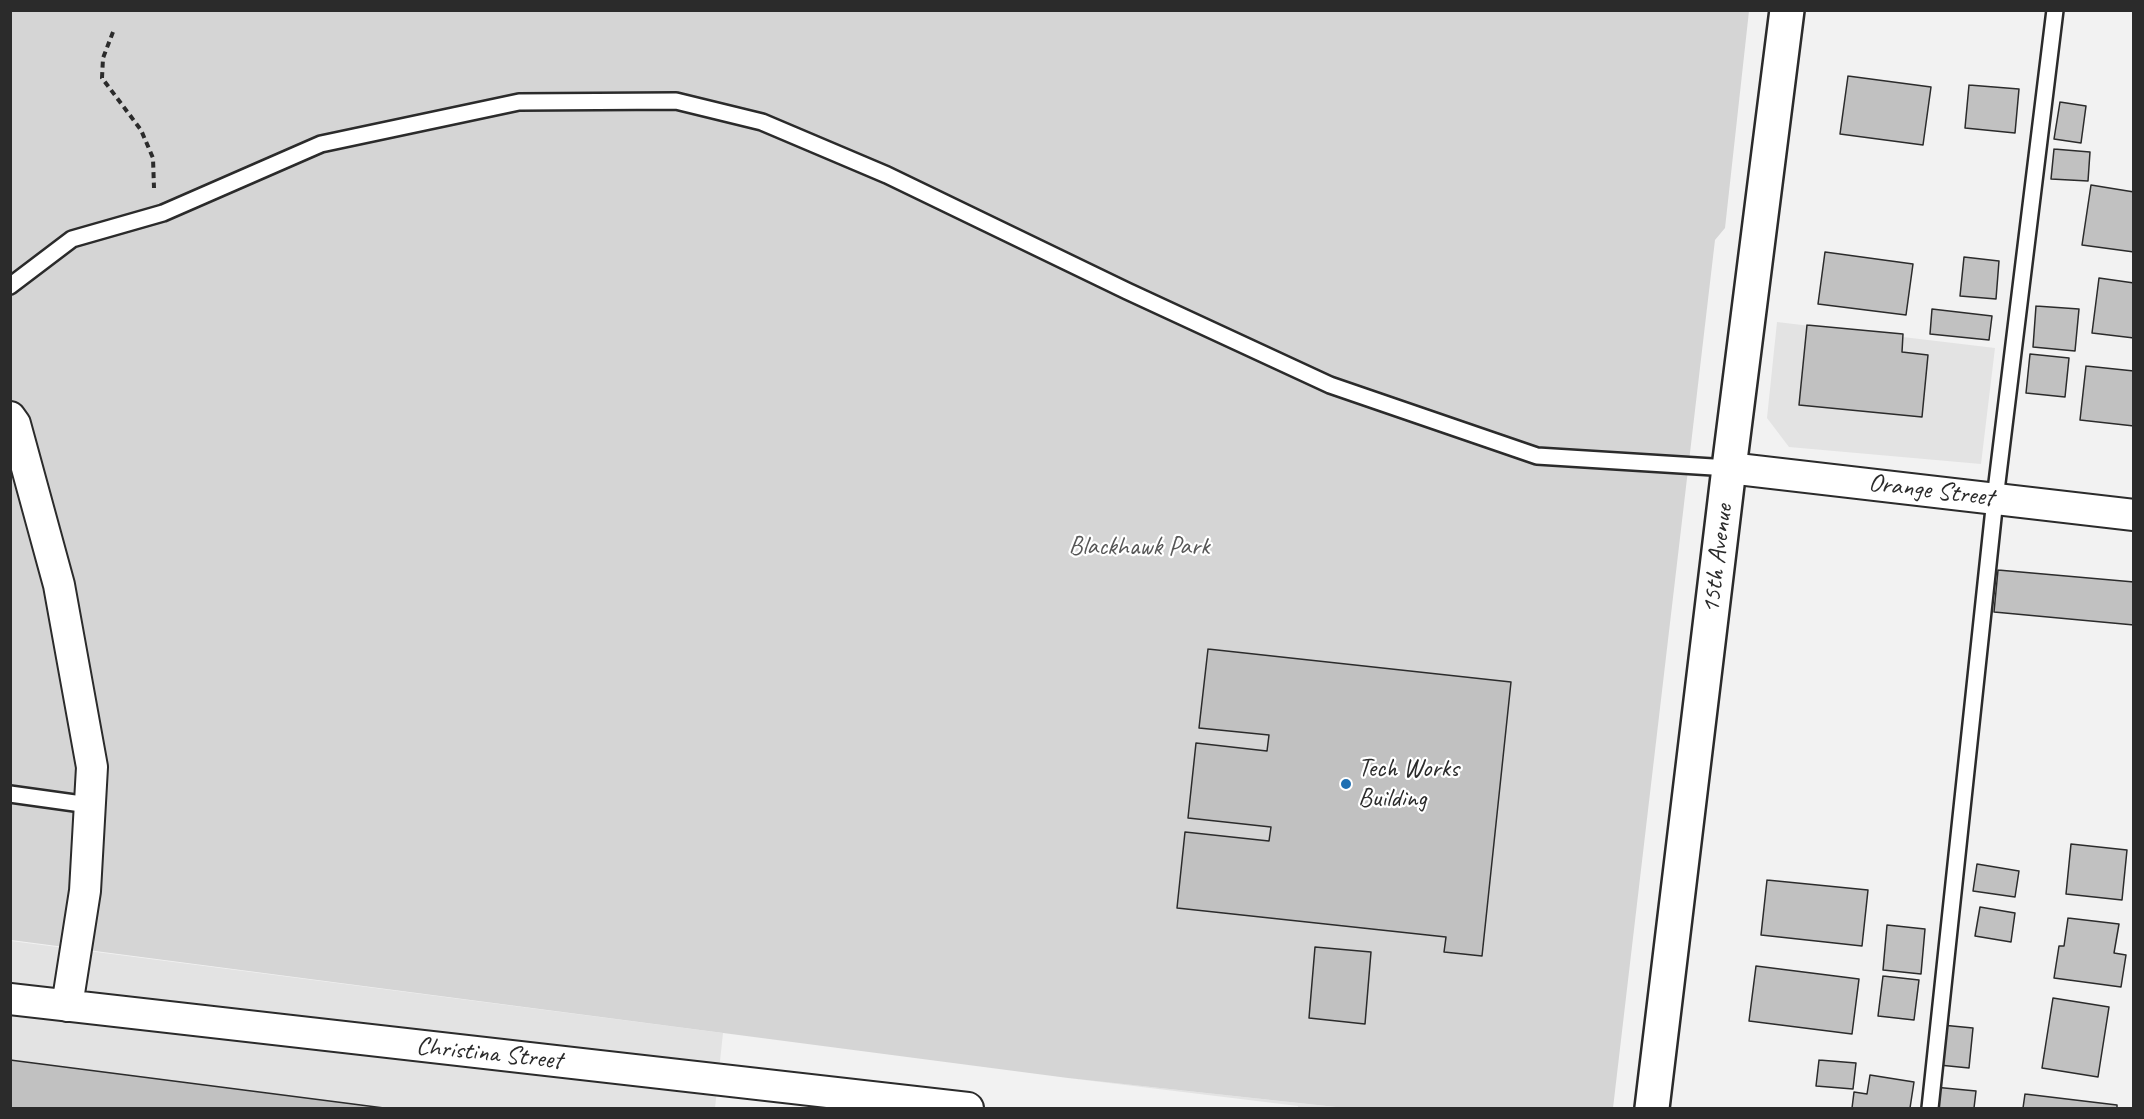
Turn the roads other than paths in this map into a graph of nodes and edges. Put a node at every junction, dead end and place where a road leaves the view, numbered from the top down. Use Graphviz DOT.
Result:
graph roads {
  1 [pos="1786,10"];
  2 [pos="2055,10"];
  3 [pos="10,286"];
  4 [pos="10,417"];
  5 [pos="1728,468"];
  6 [pos="1995,499"];
  7 [pos="2133,515"];
  8 [pos="10,794"];
  9 [pos="89,805"];
  10 [pos="10,999"];
  11 [pos="67,1006"];
  12 [pos="968,1108"];
  13 [pos="1652,1108"];
  14 [pos="1930,1108"];
  1 -- 5 [label="main road, 15th Avenue"];
  2 -- 6 [label="lane"];
  3 -- 5 [label="lane"];
  4 -- 9 [label="street"];
  5 -- 6 [label="street, Orange Street"];
  5 -- 13 [label="main road, 15th Avenue"];
  6 -- 7 [label="street, Orange Street"];
  6 -- 14 [label="lane"];
  8 -- 9 [label="lane"];
  9 -- 11 [label="street"];
  10 -- 11 [label="street, Christina Street"];
  11 -- 12 [label="street, Christina Street"];
}
